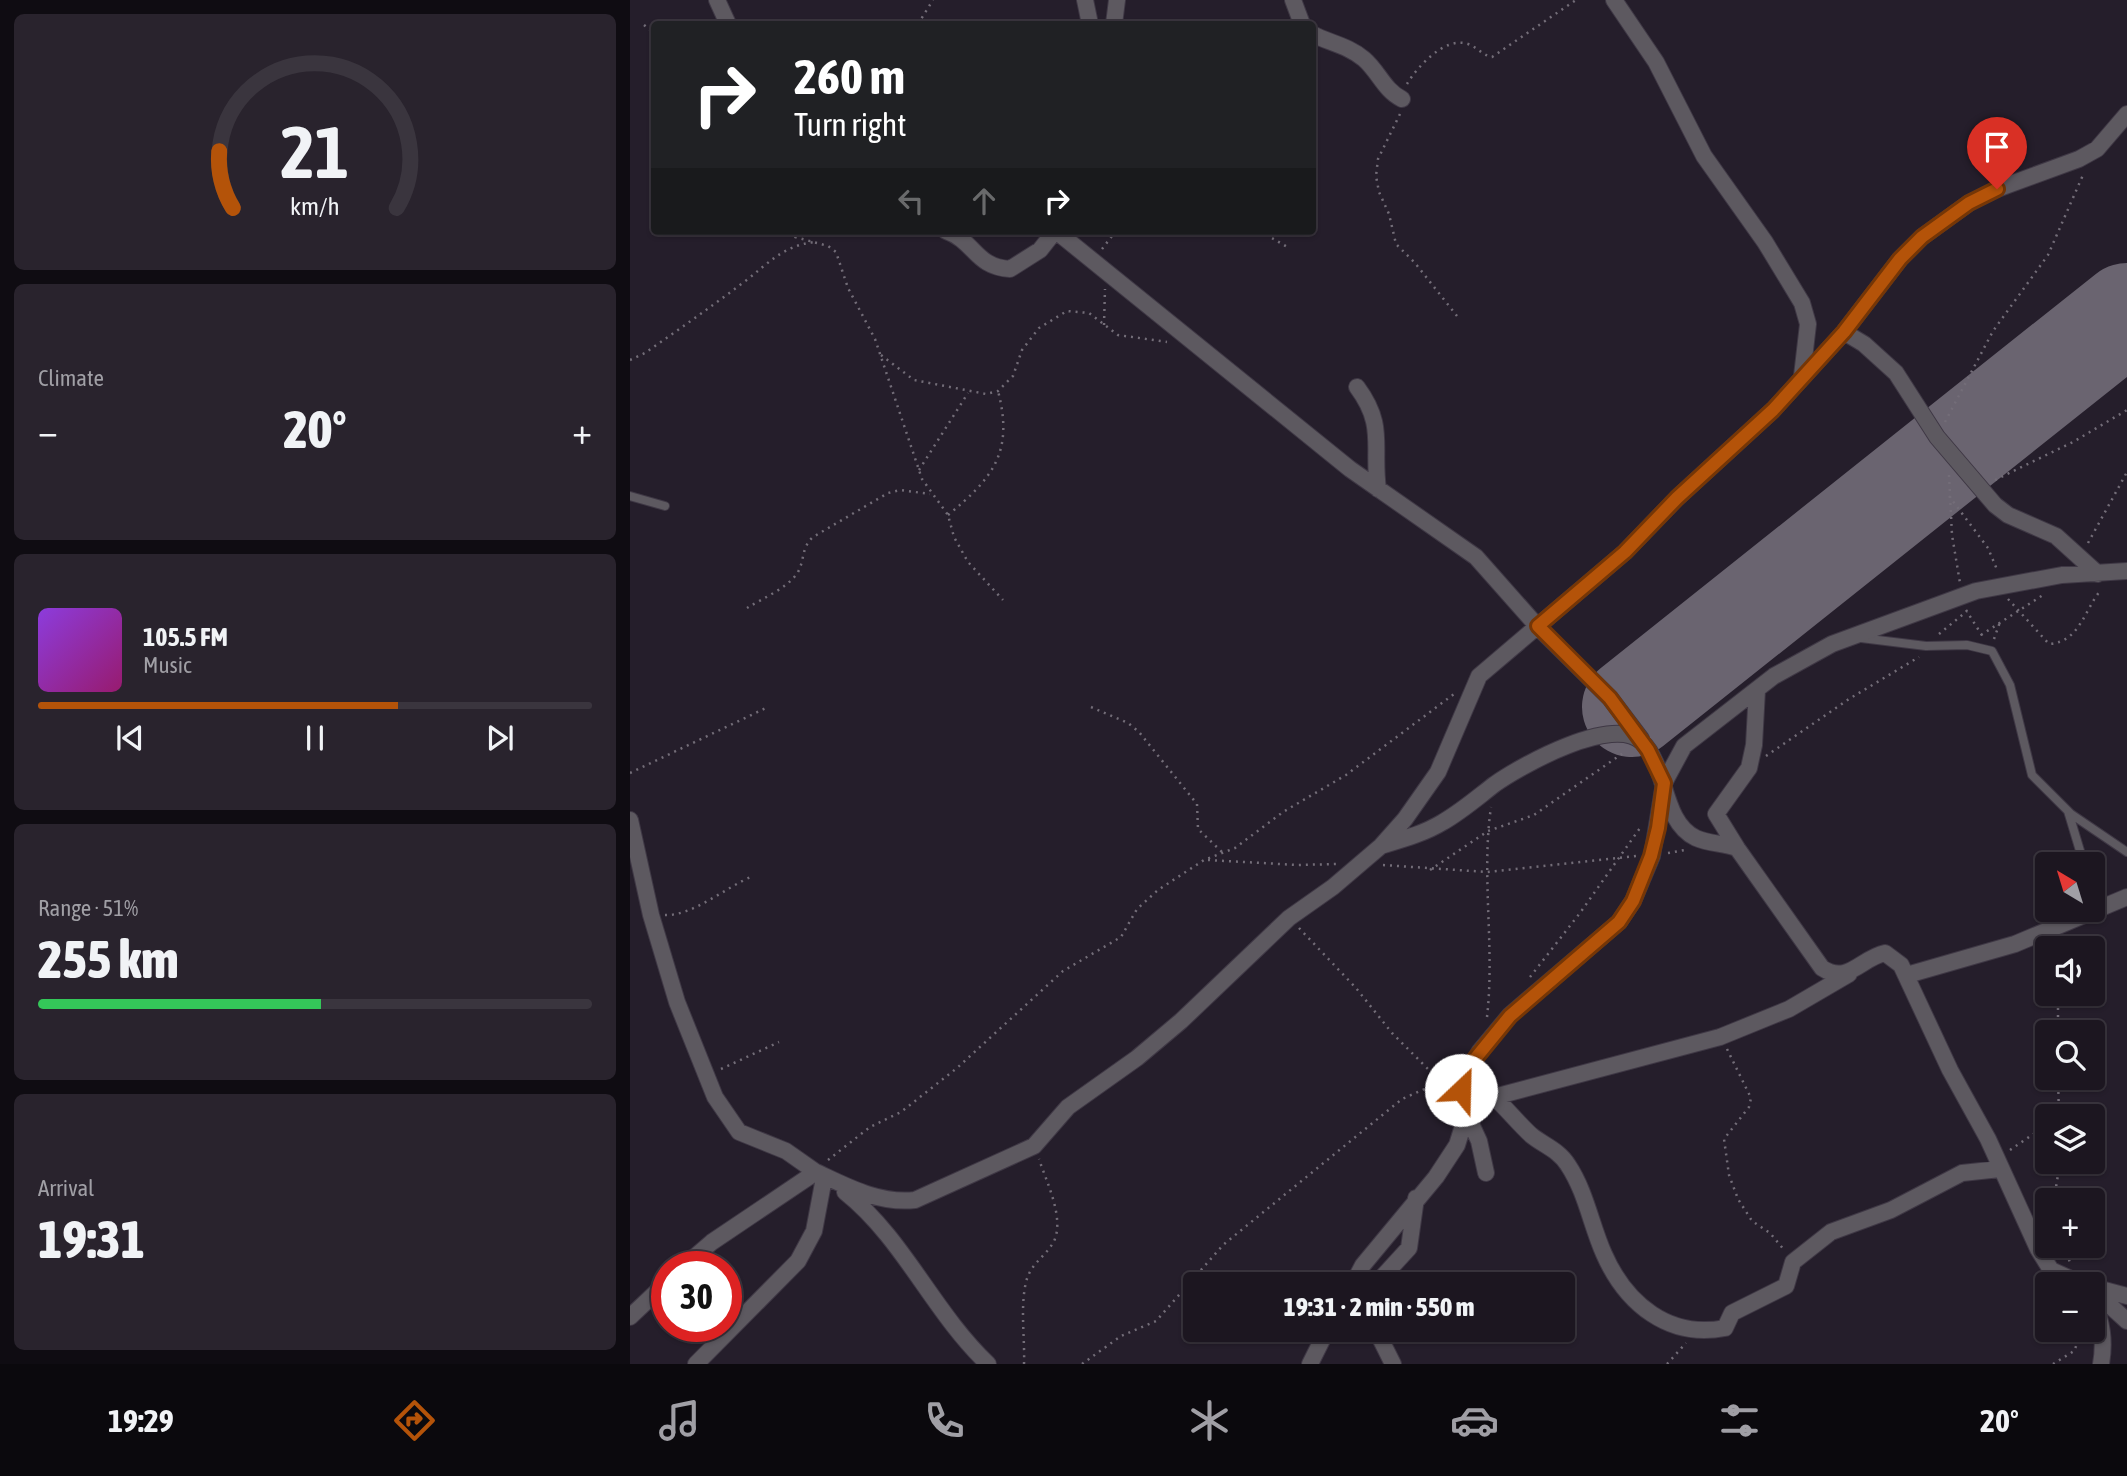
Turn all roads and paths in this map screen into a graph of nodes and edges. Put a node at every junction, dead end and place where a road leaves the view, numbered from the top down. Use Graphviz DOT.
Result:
graph roads {
  1 [pos="718,0"];
  2 [pos="933,0"];
  3 [pos="1085,0"];
  4 [pos="1116,0"];
  5 [pos="1293,0"];
  6 [pos="1576,0"];
  7 [pos="1614,0"];
  8 [pos="727,21"];
  9 [pos="920,21"];
  10 [pos="1089,21"];
  11 [pos="1114,21"];
  12 [pos="1302,21"];
  13 [pos="644,25"];
  14 [pos="651,31"];
  15 [pos="1316,36"];
  16 [pos="1402,99"];
  17 [pos="2127,114"];
  18 [pos="2097,149"];
  19 [pos="794,235"];
  20 [pos="954,235"];
  21 [pos="1053,235"];
  22 [pos="1061,235"];
  23 [pos="1110,235"];
  24 [pos="1267,235"];
  25 [pos="816,242"];
  26 [pos="1289,248"];
  27 [pos="1093,259"];
  28 [pos="1106,270"];
  29 [pos="1457,316"];
  30 [pos="1104,325"];
  31 [pos="1844,332"];
  32 [pos="1172,343"];
  33 [pos="880,354"];
  34 [pos="630,360"];
  35 [pos="1802,376"];
  36 [pos="1357,387"];
  37 [pos="998,391"];
  38 [pos="969,393"];
  39 [pos="2127,410"];
  40 [pos="1937,437"];
  41 [pos="1953,456"];
  42 [pos="919,470"];
  43 [pos="2127,472"];
  44 [pos="1378,489"];
  45 [pos="1980,489"];
  46 [pos="930,494"];
  47 [pos="630,496"];
  48 [pos="1949,496"];
  49 [pos="665,506"];
  50 [pos="948,515"];
  51 [pos="2092,569"];
  52 [pos="2122,572"];
  53 [pos="2003,586"];
  54 [pos="2045,595"];
  55 [pos="1003,600"];
  56 [pos="1967,604"];
  57 [pos="747,608"];
  58 [pos="2017,609"];
  59 [pos="2000,622"];
  60 [pos="1538,626"];
  61 [pos="1981,635"];
  62 [pos="1851,636"];
  63 [pos="1967,645"];
  64 [pos="1926,646"];
  65 [pos="1937,647"];
  66 [pos="1990,648"];
  67 [pos="1757,690"];
  68 [pos="1456,692"];
  69 [pos="768,707"];
  70 [pos="1091,707"];
  71 [pos="1642,741"];
  72 [pos="1749,768"];
  73 [pos="630,773"];
  74 [pos="1497,783"];
  75 [pos="1664,783"];
  76 [pos="2068,811"];
  77 [pos="630,820"];
  78 [pos="1488,831"];
  79 [pos="1712,843"];
  80 [pos="1381,846"];
  81 [pos="1737,848"];
  82 [pos="2080,852"];
  83 [pos="2127,852"];
  84 [pos="1223,853"];
  85 [pos="1651,856"];
  86 [pos="1622,857"];
  87 [pos="1205,860"];
  88 [pos="1361,863"];
  89 [pos="1430,870"];
  90 [pos="1487,872"];
  91 [pos="753,876"];
  92 [pos="2127,897"];
  93 [pos="2105,905"];
  94 [pos="651,915"];
  95 [pos="1289,918"];
  96 [pos="2064,922"];
  97 [pos="1851,973"];
  98 [pos="1907,975"];
  99 [pos="1524,985"];
  100 [pos="1487,1019"];
  101 [pos="1720,1037"];
  102 [pos="779,1042"];
  103 [pos="706,1077"];
  104 [pos="1461,1090"];
  105 [pos="1494,1097"];
  106 [pos="1465,1109"];
  107 [pos="2035,1134"];
  108 [pos="1034,1146"];
  109 [pos="1998,1164"];
  110 [pos="818,1173"];
  111 [pos="1486,1173"];
  112 [pos="1416,1198"];
  113 [pos="702,1251"];
  114 [pos="1793,1262"];
  115 [pos="1359,1272"];
  116 [pos="1387,1272"];
  117 [pos="2056,1272"];
  118 [pos="2105,1291"];
  119 [pos="2127,1296"];
  120 [pos="651,1297"];
  121 [pos="2105,1300"];
  122 [pos="630,1317"];
  123 [pos="2127,1321"];
  124 [pos="1698,1331"];
  125 [pos="1321,1342"];
  126 [pos="1382,1342"];
  127 [pos="2080,1342"];
  128 [pos="2103,1342"];
  129 [pos="695,1364"];
  130 [pos="988,1364"];
  131 [pos="1024,1364"];
  132 [pos="1082,1364"];
  133 [pos="1310,1364"];
  134 [pos="1393,1364"];
  135 [pos="1667,1364"];
  136 [pos="2053,1364"];
  137 [pos="2101,1364"];
  1 -- 8 [label="street"];
  2 -- 9 [label="path"];
  3 -- 10 [label="street"];
  4 -- 11 [label="street"];
  5 -- 12 [label="street"];
  6 -- 16 [label="path"];
  7 -- 35 [label="street"];
  13 -- 14 [label="path"];
  15 -- 16 [label="street"];
  16 -- 29 [label="path"];
  17 -- 18 [label="street"];
  18 -- 31 [label="street"];
  18 -- 40 [label="path"];
  19 -- 25 [label="path"];
  20 -- 21 [label="street"];
  22 -- 27 [label="street"];
  23 -- 27 [label="path"];
  24 -- 26 [label="path"];
  25 -- 33 [label="path"];
  25 -- 34 [label="path"];
  27 -- 28 [label="street"];
  28 -- 30 [label="path"];
  28 -- 44 [label="street"];
  30 -- 32 [label="path"];
  30 -- 37 [label="path"];
  31 -- 35 [label="street"];
  31 -- 40 [label="street"];
  33 -- 38 [label="path"];
  33 -- 42 [label="path"];
  35 -- 60 [label="street"];
  36 -- 44 [label="street"];
  37 -- 38 [label="path"];
  37 -- 50 [label="path"];
  38 -- 42 [label="path"];
  39 -- 45 [label="path"];
  40 -- 41 [label="street"];
  41 -- 45 [label="street"];
  41 -- 48 [label="path"];
  42 -- 46 [label="path"];
  43 -- 51 [label="path"];
  44 -- 60 [label="street"];
  45 -- 51 [label="street"];
  46 -- 50 [label="path"];
  46 -- 57 [label="path"];
  47 -- 49 [label="lane"];
  48 -- 53 [label="path"];
  48 -- 56 [label="path"];
  50 -- 55 [label="path"];
  51 -- 52 [label="street"];
  51 -- 53 [label="street"];
  52 -- 58 [label="path"];
  53 -- 56 [label="street"];
  54 -- 58 [label="path"];
  56 -- 61 [label="path"];
  56 -- 62 [label="street"];
  56 -- 64 [label="path"];
  58 -- 59 [label="path"];
  59 -- 61 [label="path"];
  59 -- 66 [label="path"];
  60 -- 71 [label="street"];
  60 -- 80 [label="street"];
  61 -- 63 [label="path"];
  62 -- 64 [label="lane"];
  62 -- 67 [label="street"];
  63 -- 65 [label="lane"];
  63 -- 76 [label="lane"];
  64 -- 65 [label="lane"];
  65 -- 72 [label="path"];
  67 -- 72 [label="street"];
  67 -- 75 [label="street"];
  68 -- 84 [label="path"];
  69 -- 73 [label="path"];
  70 -- 84 [label="path"];
  71 -- 74 [label="street"];
  71 -- 75 [label="street"];
  71 -- 78 [label="path"];
  72 -- 81 [label="street"];
  74 -- 78 [label="path"];
  74 -- 80 [label="street"];
  75 -- 79 [label="street"];
  75 -- 85 [label="street"];
  76 -- 82 [label="lane"];
  76 -- 83 [label="lane"];
  77 -- 94 [label="street"];
  78 -- 89 [label="path"];
  78 -- 90 [label="path"];
  79 -- 81 [label="street"];
  79 -- 85 [label="path"];
  80 -- 88 [label="street"];
  81 -- 97 [label="street"];
  84 -- 87 [label="path"];
  85 -- 86 [label="path"];
  85 -- 104 [label="street"];
  86 -- 90 [label="path"];
  86 -- 99 [label="path"];
  87 -- 88 [label="path"];
  87 -- 110 [label="path"];
  88 -- 89 [label="path"];
  88 -- 95 [label="street"];
  89 -- 90 [label="path"];
  90 -- 100 [label="path"];
  91 -- 94 [label="path"];
  92 -- 93 [label="street"];
  94 -- 103 [label="street"];
  95 -- 108 [label="street"];
  95 -- 132 [label="path"];
  96 -- 98 [label="street"];
  97 -- 98 [label="street"];
  97 -- 101 [label="street"];
  98 -- 109 [label="street"];
  101 -- 105 [label="street"];
  101 -- 114 [label="path"];
  102 -- 103 [label="path"];
  103 -- 110 [label="street"];
  104 -- 105 [label="street"];
  104 -- 106 [label="street"];
  105 -- 124 [label="street"];
  106 -- 111 [label="street"];
  106 -- 112 [label="street"];
  107 -- 109 [label="path"];
  108 -- 110 [label="street"];
  108 -- 131 [label="path"];
  109 -- 114 [label="street"];
  109 -- 117 [label="street"];
  110 -- 113 [label="street"];
  110 -- 129 [label="street"];
  110 -- 130 [label="street"];
  112 -- 115 [label="street"];
  112 -- 116 [label="street"];
  114 -- 124 [label="street"];
  118 -- 119 [label="street"];
  120 -- 122 [label="street"];
  121 -- 123 [label="street"];
  124 -- 135 [label="path"];
  125 -- 133 [label="street"];
  126 -- 134 [label="street"];
  127 -- 136 [label="path"];
  128 -- 137 [label="street"];
}
